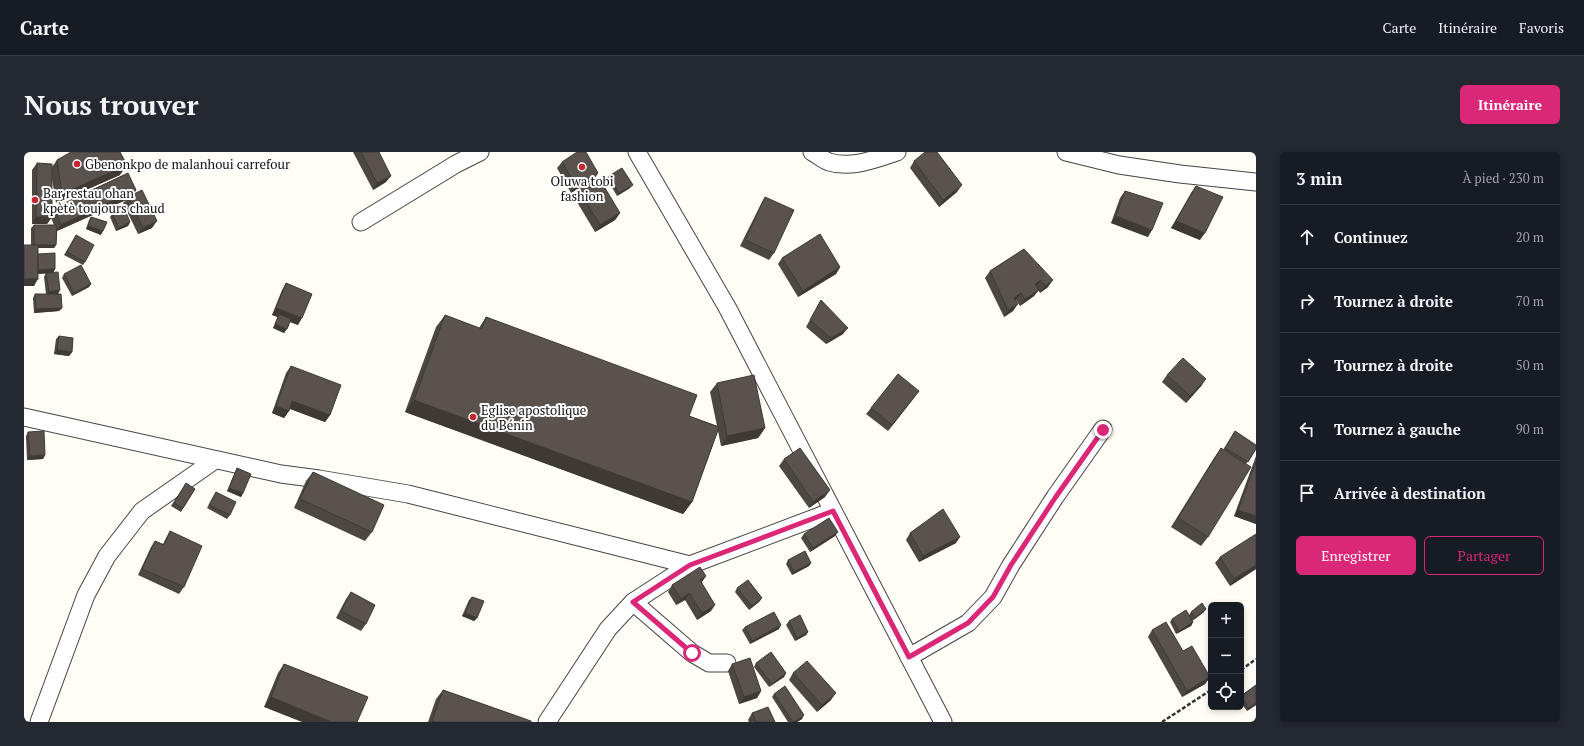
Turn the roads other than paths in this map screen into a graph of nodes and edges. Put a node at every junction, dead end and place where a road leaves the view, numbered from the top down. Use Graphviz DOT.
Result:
graph roads {
  1 [pos="480,152"];
  2 [pos="637,152"];
  3 [pos="812,152"];
  4 [pos="897,152"];
  5 [pos="1066,152"];
  6 [pos="1256,182"];
  7 [pos="361,222"];
  8 [pos="24,417"];
  9 [pos="1103,430"];
  10 [pos="215,460"];
  11 [pos="833,511"];
  12 [pos="690,565"];
  13 [pos="633,602"];
  14 [pos="909,657"];
  15 [pos="727,663"];
  16 [pos="39,722"];
  17 [pos="547,722"];
  18 [pos="943,722"];
  1 -- 7 [label="street"];
  2 -- 11 [label="street"];
  3 -- 4 [label="street"];
  5 -- 6 [label="street"];
  8 -- 10 [label="street"];
  9 -- 14 [label="street"];
  10 -- 12 [label="street"];
  10 -- 16 [label="street"];
  11 -- 12 [label="street"];
  11 -- 14 [label="street"];
  12 -- 13 [label="street"];
  13 -- 15 [label="street"];
  13 -- 17 [label="street"];
  14 -- 18 [label="street"];
}
